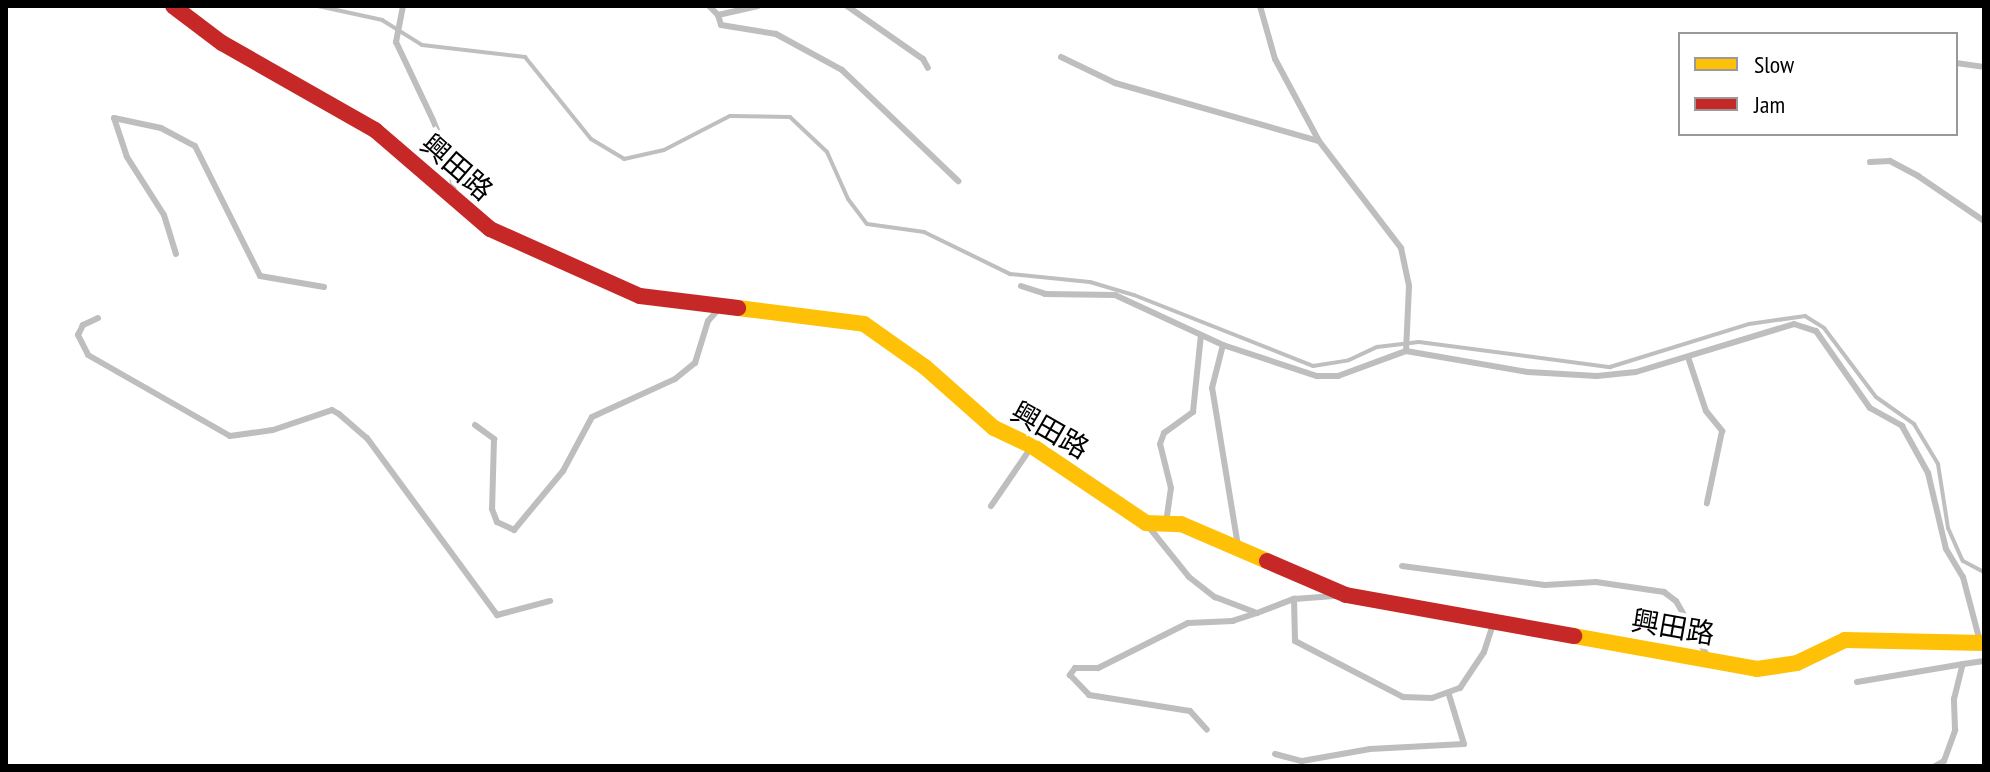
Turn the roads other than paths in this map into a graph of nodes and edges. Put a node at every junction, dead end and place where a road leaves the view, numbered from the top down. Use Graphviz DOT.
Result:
graph roads {
  1 [pos="173,6"];
  2 [pos="403,6"];
  3 [pos="709,6"];
  4 [pos="758,6"];
  5 [pos="847,6"];
  6 [pos="1260,6"];
  7 [pos="718,15"];
  8 [pos="1061,57"];
  9 [pos="1958,63"];
  10 [pos="1984,67"];
  11 [pos="928,68"];
  12 [pos="1319,141"];
  13 [pos="1870,162"];
  14 [pos="958,181"];
  15 [pos="455,201"];
  16 [pos="1984,221"];
  17 [pos="176,254"];
  18 [pos="1021,286"];
  19 [pos="324,287"];
  20 [pos="718,310"];
  21 [pos="98,318"];
  22 [pos="1201,335"];
  23 [pos="1223,345"];
  24 [pos="1406,351"];
  25 [pos="1688,357"];
  26 [pos="475,425"];
  27 [pos="1032,446"];
  28 [pos="1707,503"];
  29 [pos="991,506"];
  30 [pos="1146,523"];
  31 [pos="1166,523"];
  32 [pos="1239,551"];
  33 [pos="1402,566"];
  34 [pos="1346,595"];
  35 [pos="1294,599"];
  36 [pos="550,601"];
  37 [pos="1257,613"];
  38 [pos="1494,622"];
  39 [pos="1982,642"];
  40 [pos="1709,660"];
  41 [pos="1984,661"];
  42 [pos="1963,664"];
  43 [pos="1857,682"];
  44 [pos="1449,695"];
  45 [pos="1207,730"];
  46 [pos="1275,754"];
  47 [pos="1935,766"];
  1 -- 15 [label="street, 興田路"];
  2 -- 15 [label="lane"];
  3 -- 7 [label="lane"];
  4 -- 7 [label="lane"];
  5 -- 11 [label="lane"];
  6 -- 12 [label="lane"];
  7 -- 14 [label="lane"];
  8 -- 12 [label="lane"];
  9 -- 10 [label="lane"];
  12 -- 24 [label="lane"];
  13 -- 16 [label="lane"];
  15 -- 20 [label="street, 興田路"];
  17 -- 19 [label="lane"];
  18 -- 22 [label="lane"];
  20 -- 26 [label="lane"];
  20 -- 27 [label="street, 興田路"];
  21 -- 36 [label="lane"];
  22 -- 23 [label="lane"];
  22 -- 31 [label="lane"];
  23 -- 24 [label="lane"];
  23 -- 32 [label="lane"];
  24 -- 25 [label="lane"];
  25 -- 28 [label="lane"];
  25 -- 39 [label="lane"];
  27 -- 29 [label="lane"];
  27 -- 30 [label="street, 興田路"];
  30 -- 31 [label="street, 興田路"];
  30 -- 37 [label="lane"];
  31 -- 32 [label="street, 興田路"];
  32 -- 34 [label="street, 興田路"];
  33 -- 40 [label="lane"];
  34 -- 35 [label="lane"];
  34 -- 38 [label="street, 興田路"];
  35 -- 37 [label="lane"];
  35 -- 44 [label="lane"];
  37 -- 45 [label="lane"];
  38 -- 40 [label="street, 興田路"];
  38 -- 44 [label="lane"];
  39 -- 40 [label="street, 興田路"];
  41 -- 42 [label="lane"];
  42 -- 43 [label="lane"];
  42 -- 47 [label="lane"];
  44 -- 46 [label="lane"];
}
